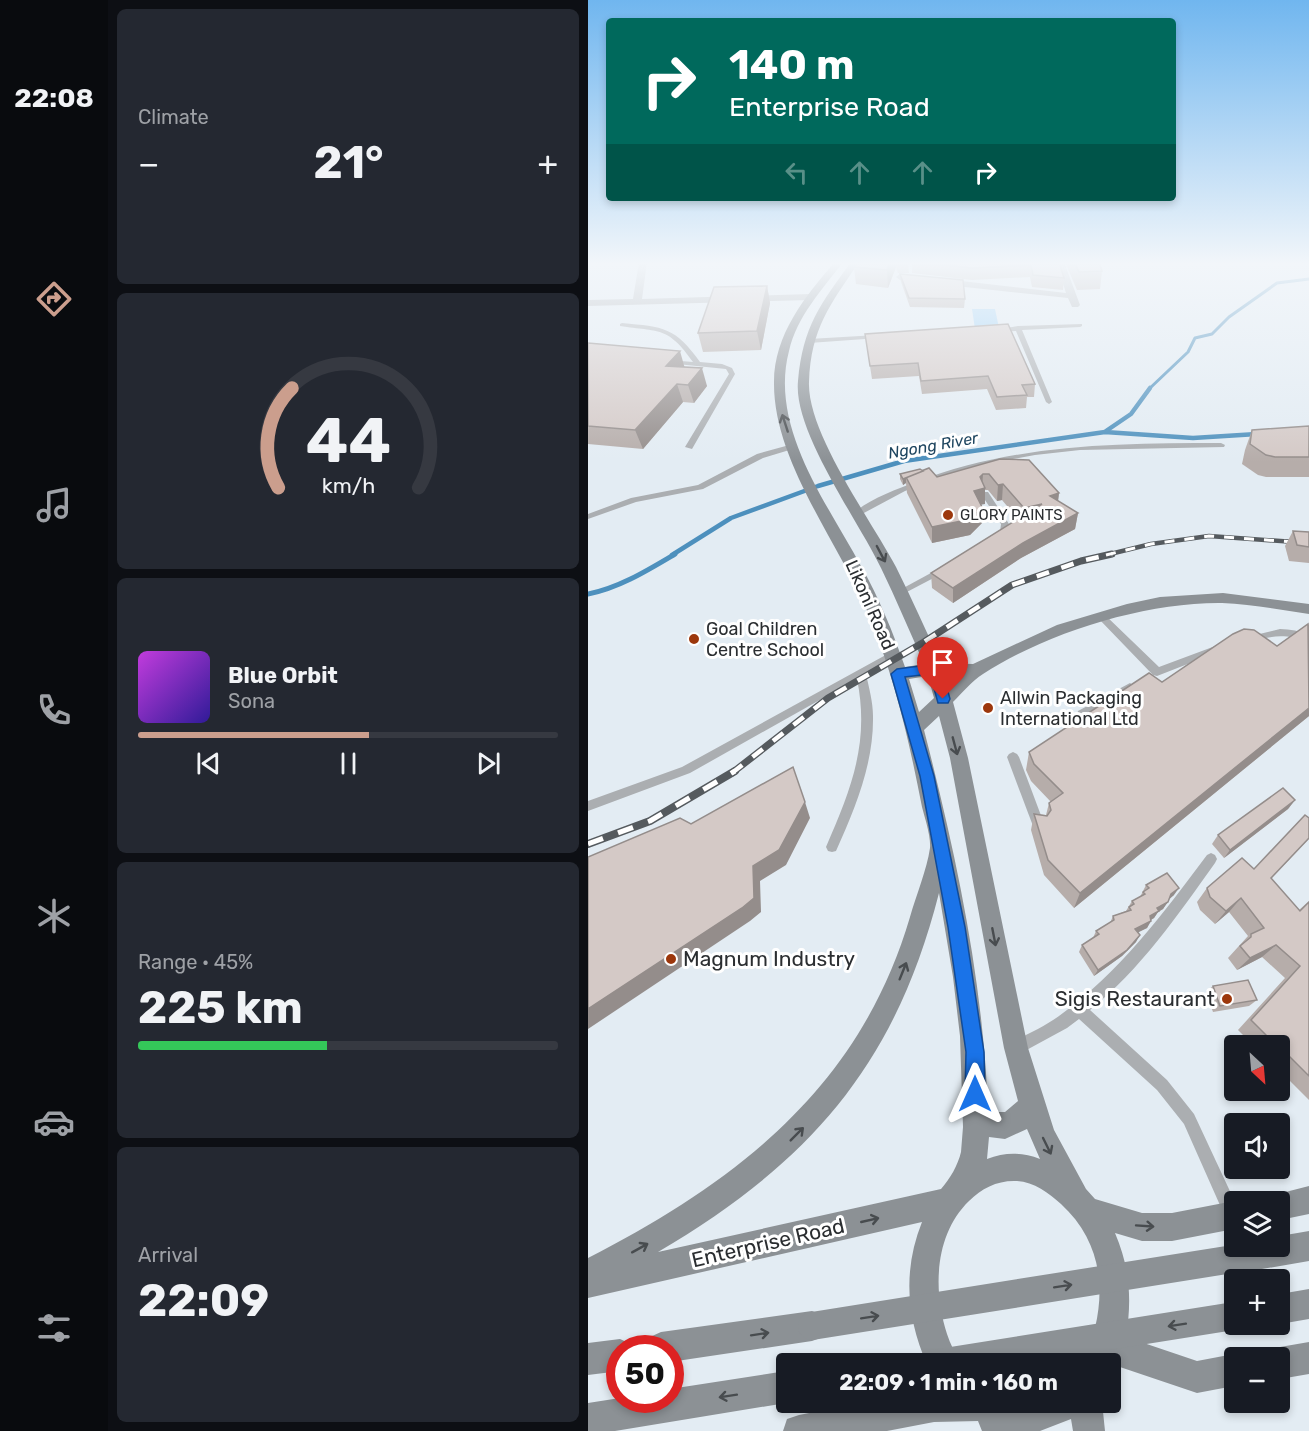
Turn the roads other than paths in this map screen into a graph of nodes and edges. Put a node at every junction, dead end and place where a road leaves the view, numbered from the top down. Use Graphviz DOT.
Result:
graph roads {
  1 [pos="1018,328"];
  2 [pos="650,329"];
  3 [pos="792,329"];
  4 [pos="814,329"];
  5 [pos="1009,329"];
  6 [pos="995,330"];
  7 [pos="890,336"];
  8 [pos="809,341"];
  9 [pos="665,361"];
  10 [pos="698,364"];
  11 [pos="1049,402"];
  12 [pos="1221,445"];
  13 [pos="793,446"];
  14 [pos="689,447"];
  15 [pos="985,494"];
  16 [pos="857,507"];
  17 [pos="588,517"];
  18 [pos="984,546"];
  19 [pos="954,563"];
  20 [pos="900,592"];
  21 [pos="1309,609"];
  22 [pos="1101,616"];
  23 [pos="1309,639"];
  24 [pos="895,664"];
  25 [pos="935,669"];
  26 [pos="975,670"];
  27 [pos="861,672"];
  28 [pos="1147,677"];
  29 [pos="943,699"];
  30 [pos="1082,714"];
  31 [pos="913,729"];
  32 [pos="1013,757"];
  33 [pos="588,806"];
  34 [pos="1040,826"];
  35 [pos="940,845"];
  36 [pos="832,847"];
  37 [pos="1211,859"];
  38 [pos="1080,1010"];
  39 [pos="1016,1048"];
  40 [pos="1031,1106"];
  41 [pos="975,1115"];
  42 [pos="1224,1194"];
  43 [pos="953,1196"];
  44 [pos="1309,1200"];
  45 [pos="1081,1202"];
  46 [pos="1290,1204"];
  47 [pos="1224,1217"];
  48 [pos="1309,1246"];
  49 [pos="588,1275"];
  50 [pos="588,1283"];
  51 [pos="1309,1304"];
  52 [pos="1290,1307"];
  53 [pos="1224,1318"];
  54 [pos="684,1344"];
  55 [pos="938,1353"];
  56 [pos="1001,1353"];
  57 [pos="1105,1353"];
  58 [pos="606,1357"];
  59 [pos="1309,1358"];
  60 [pos="588,1359"];
  61 [pos="1121,1359"];
  62 [pos="1290,1361"];
  63 [pos="1224,1372"];
  64 [pos="776,1388"];
  65 [pos="896,1413"];
  66 [pos="993,1413"];
  67 [pos="1051,1413"];
  68 [pos="1087,1413"];
  69 [pos="588,1419"];
  70 [pos="799,1431"];
  71 [pos="1089,1431"];
  1 -- 11 [label="lane"];
  2 -- 10 [label="lane"];
  13 -- 3 [label="main road, Likoni Road, one-way"];
  4 -- 8 [label="main road, Likoni Road"];
  5 -- 6 [label="lane"];
  7 -- 8 [label="lane"];
  8 -- 16 [label="main road, Likoni Road"];
  9 -- 10 [label="lane"];
  10 -- 14 [label="lane"];
  12 -- 16 [label="lane"];
  13 -- 17 [label="lane"];
  13 -- 24 [label="main road, Likoni Road"];
  15 -- 18 [label="lane"];
  16 -- 20 [label="main road, Likoni Road, one-way"];
  19 -- 20 [label="lane"];
  20 -- 25 [label="main road, Likoni Road"];
  21 -- 22 [label="main road"];
  22 -- 26 [label="main road"];
  22 -- 28 [label="lane"];
  23 -- 28 [label="lane"];
  24 -- 25 [label="main road"];
  24 -- 27 [label="lane"];
  24 -- 31 [label="main road, Likoni Road"];
  25 -- 26 [label="main road"];
  25 -- 29 [label="main road, Likoni Road"];
  26 -- 29 [label="main road"];
  27 -- 33 [label="lane"];
  27 -- 36 [label="lane"];
  28 -- 30 [label="lane"];
  29 -- 31 [label="main road"];
  29 -- 39 [label="main road, Likoni Road, one-way"];
  31 -- 35 [label="main road, Likoni Road"];
  32 -- 34 [label="lane"];
  35 -- 41 [label="main road, Likoni Road"];
  49 -- 35 [label="main road, one-way"];
  37 -- 38 [label="lane"];
  38 -- 39 [label="lane"];
  38 -- 42 [label="lane"];
  39 -- 40 [label="main road, Likoni Road"];
  40 -- 41 [label="main road"];
  40 -- 45 [label="main road, Likoni Road, one-way"];
  41 -- 43 [label="main road, Likoni Road"];
  43 -- 45 [label="main road"];
  50 -- 43 [label="main road, Enterprise Road, one-way"];
  43 -- 55 [label="main road, Likoni Road"];
  44 -- 46 [label="main road"];
  45 -- 47 [label="main road, one-way"];
  45 -- 57 [label="main road, Likoni Road"];
  54 -- 48 [label="main road, one-way, bridge"];
  51 -- 52 [label="main road"];
  53 -- 56 [label="main road, one-way, bridge"];
  58 -- 60 [label="main road"];
  59 -- 62 [label="main road"];
  61 -- 63 [label="main road"];
  64 -- 69 [label="main road, one-way"];
  65 -- 70 [label="main road"];
  66 -- 67 [label="main road"];
  68 -- 71 [label="main road"];
}
